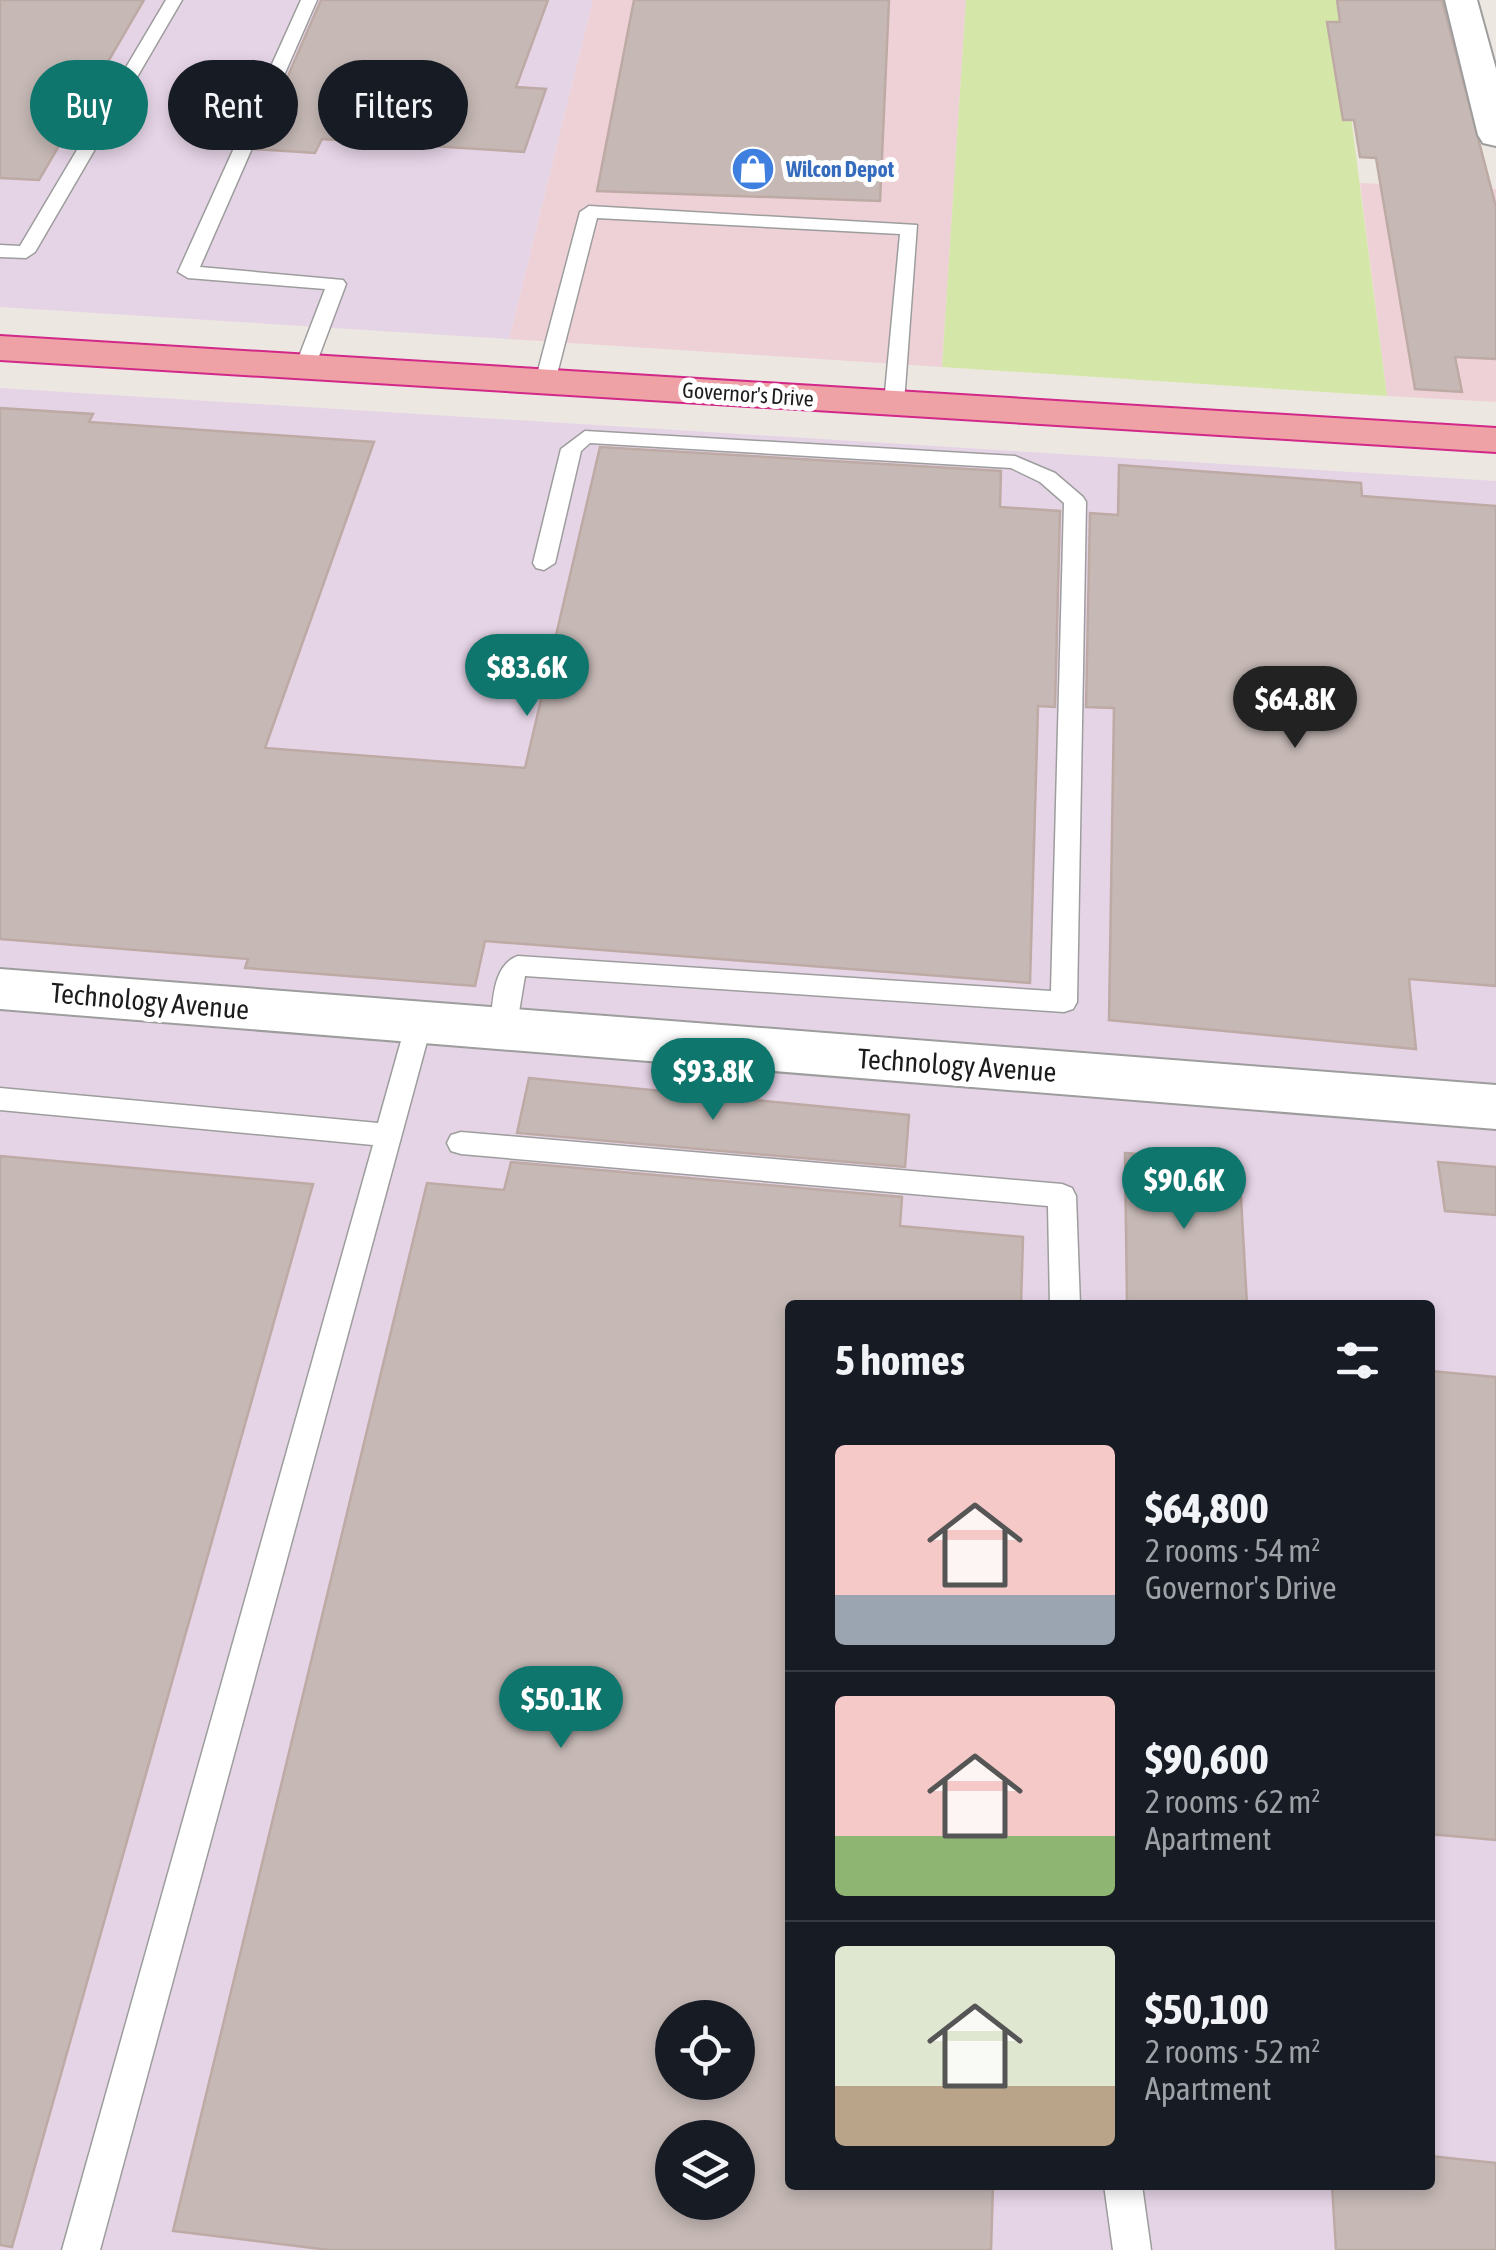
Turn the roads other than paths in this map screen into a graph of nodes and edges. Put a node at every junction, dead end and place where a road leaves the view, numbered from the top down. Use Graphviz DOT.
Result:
graph roads {
  1 [pos="174,0"];
  2 [pos="310,0"];
  3 [pos="1461,0"];
  4 [pos="1496,135"];
  5 [pos="0,250"];
  6 [pos="0,348"];
  7 [pos="305,367"];
  8 [pos="544,382"];
  9 [pos="894,403"];
  10 [pos="1496,440"];
  11 [pos="544,562"];
  12 [pos="0,989"];
  13 [pos="419,1023"];
  14 [pos="503,1030"];
  15 [pos="0,1099"];
  16 [pos="1496,1107"];
  17 [pos="389,1136"];
  18 [pos="460,1142"];
  19 [pos="1065,1300"];
  20 [pos="1124,2190"];
  21 [pos="81,2250"];
  22 [pos="1132,2250"];
  1 -- 5 [label="lane"];
  2 -- 7 [label="lane"];
  3 -- 4 [label="street"];
  6 -- 7 [label="highway, Governor's Drive"];
  7 -- 8 [label="highway, Governor's Drive"];
  8 -- 9 [label="highway, Governor's Drive"];
  8 -- 9 [label="lane"];
  9 -- 10 [label="highway, Governor's Drive"];
  11 -- 14 [label="lane"];
  12 -- 13 [label="street, Technology Avenue"];
  13 -- 14 [label="street, Technology Avenue"];
  13 -- 17 [label="lane"];
  14 -- 16 [label="street, Technology Avenue"];
  15 -- 17 [label="lane"];
  17 -- 21 [label="lane"];
  18 -- 19 [label="lane"];
  20 -- 22 [label="lane"];
}
